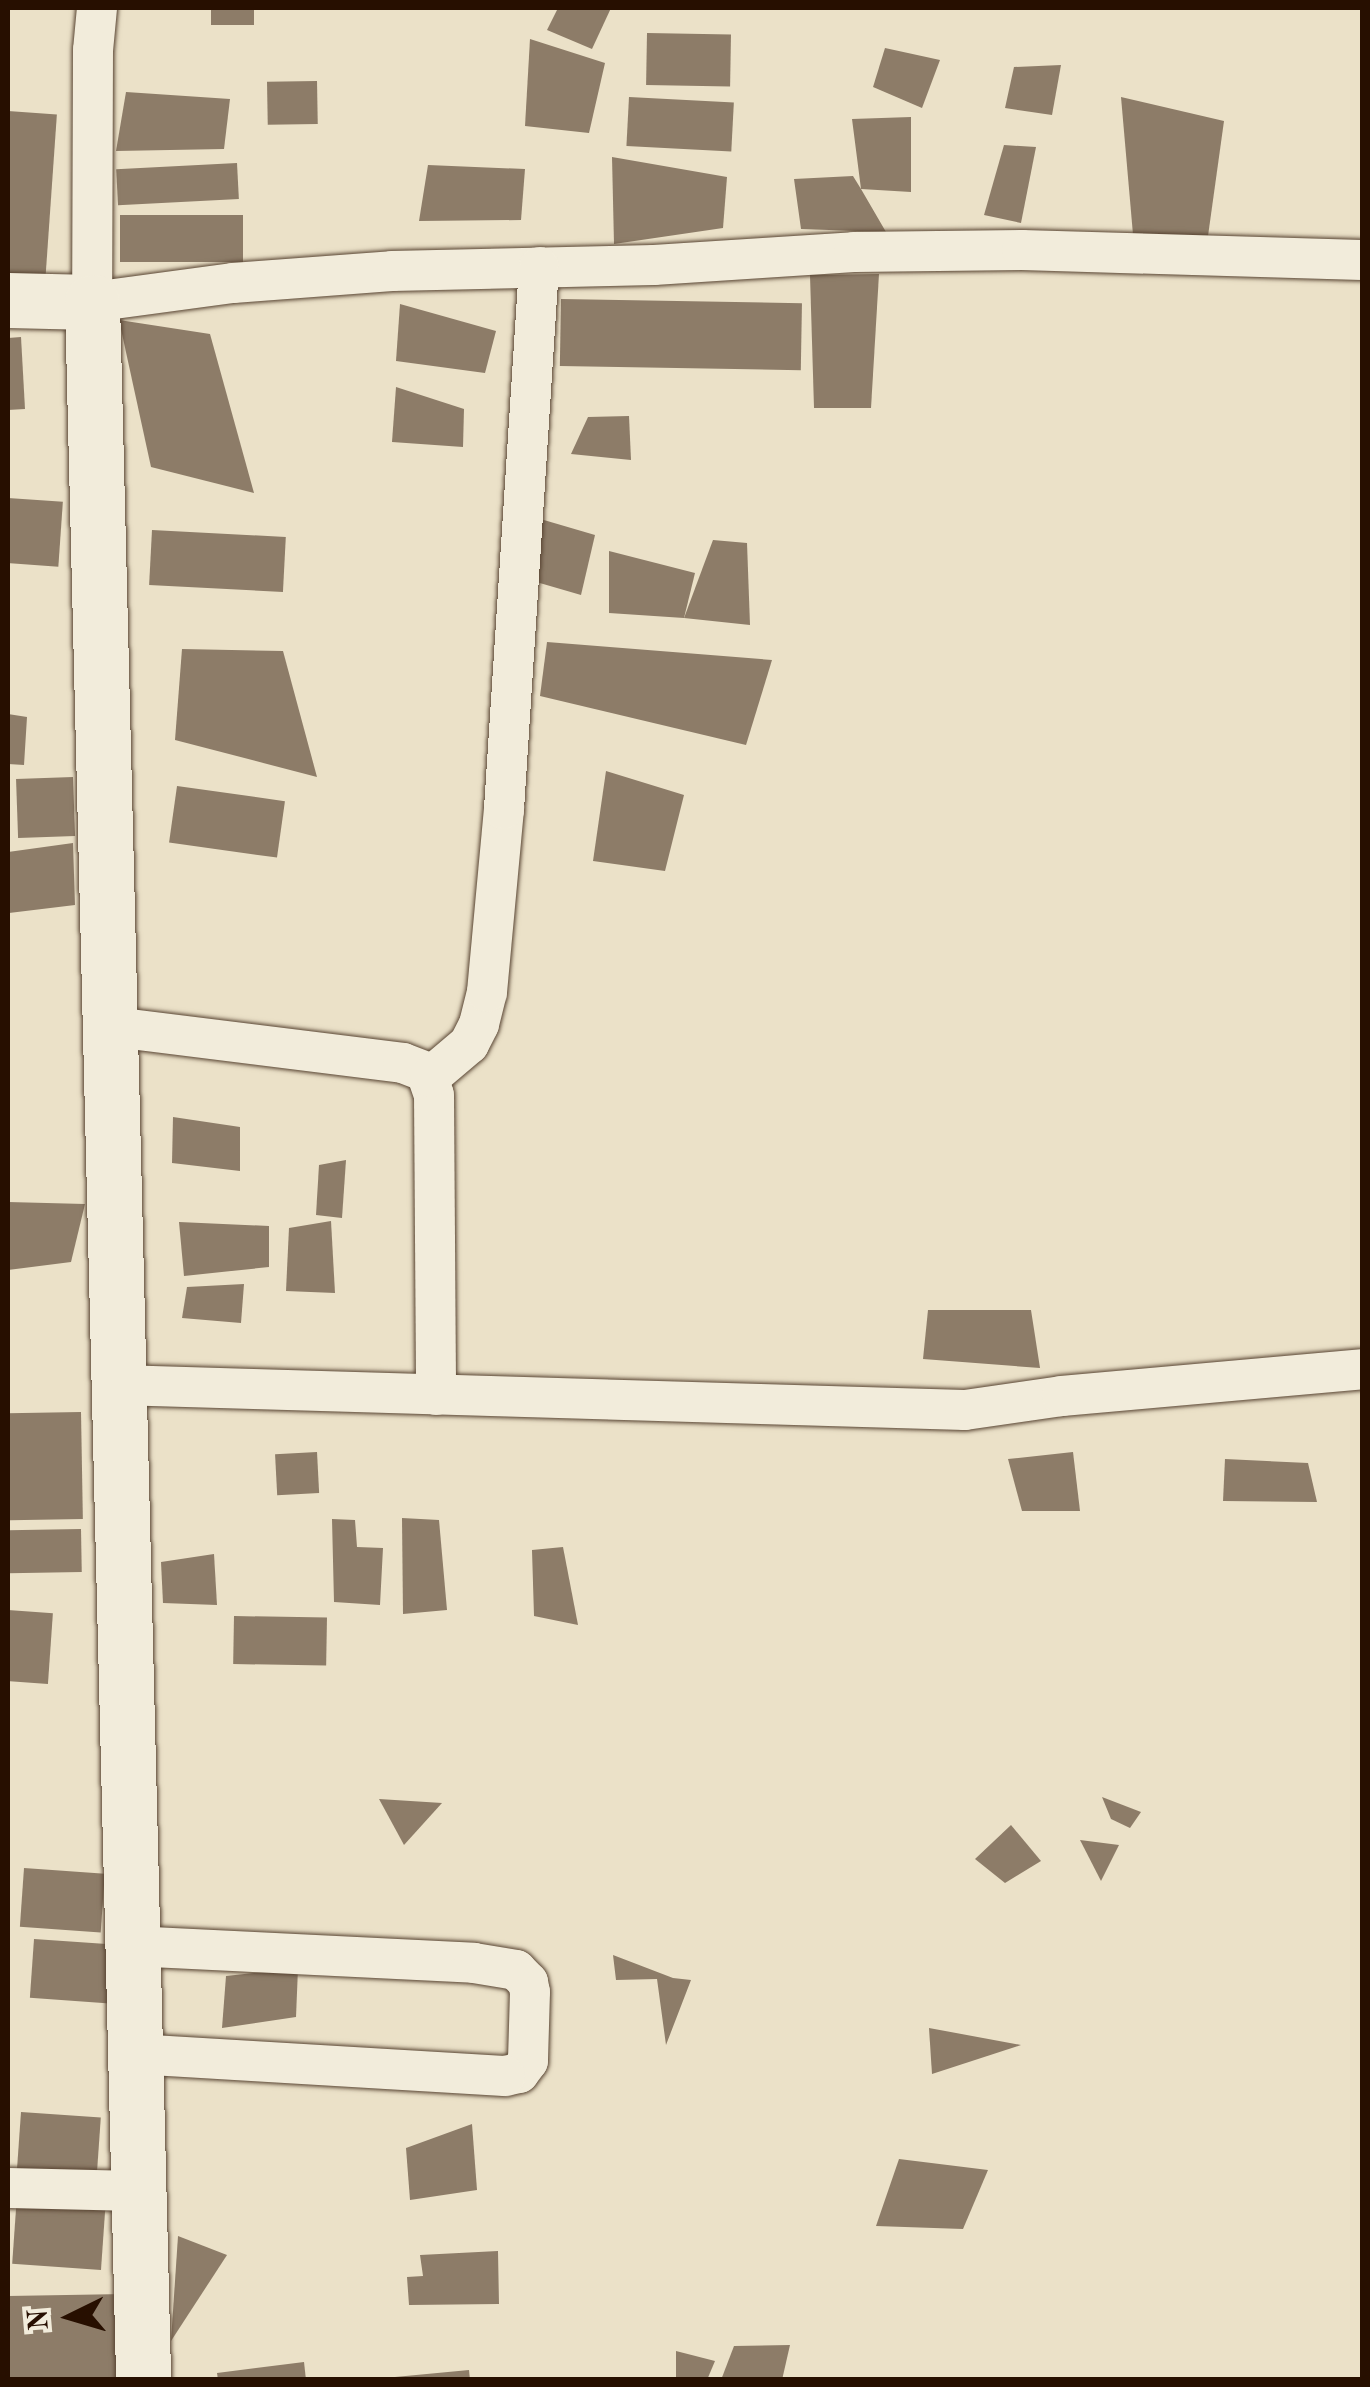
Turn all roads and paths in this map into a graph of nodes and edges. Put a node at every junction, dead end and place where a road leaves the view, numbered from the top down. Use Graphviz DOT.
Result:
graph roads {
  1 [pos="97,8"];
  2 [pos="1362,260"];
  3 [pos="539,267"];
  4 [pos="8,300"];
  5 [pos="92,302"];
  6 [pos="106,1026"];
  7 [pos="430,1077"];
  8 [pos="1362,1369"];
  9 [pos="118,1385"];
  10 [pos="436,1395"];
  11 [pos="130,1946"];
  12 [pos="134,2054"];
  13 [pos="8,2188"];
  14 [pos="136,2191"];
  15 [pos="143,2380"];
  1 -- 5 [label="street"];
  2 -- 3 [label="street"];
  3 -- 5 [label="street"];
  3 -- 7 [label="street"];
  4 -- 5 [label="street"];
  5 -- 6 [label="street"];
  6 -- 7 [label="street"];
  6 -- 9 [label="street"];
  7 -- 10 [label="street"];
  8 -- 10 [label="street"];
  9 -- 10 [label="street"];
  9 -- 11 [label="street"];
  11 -- 12 [label="street"];
  11 -- 12 [label="street"];
  12 -- 14 [label="street"];
  13 -- 14 [label="street"];
  14 -- 15 [label="street"];
}
